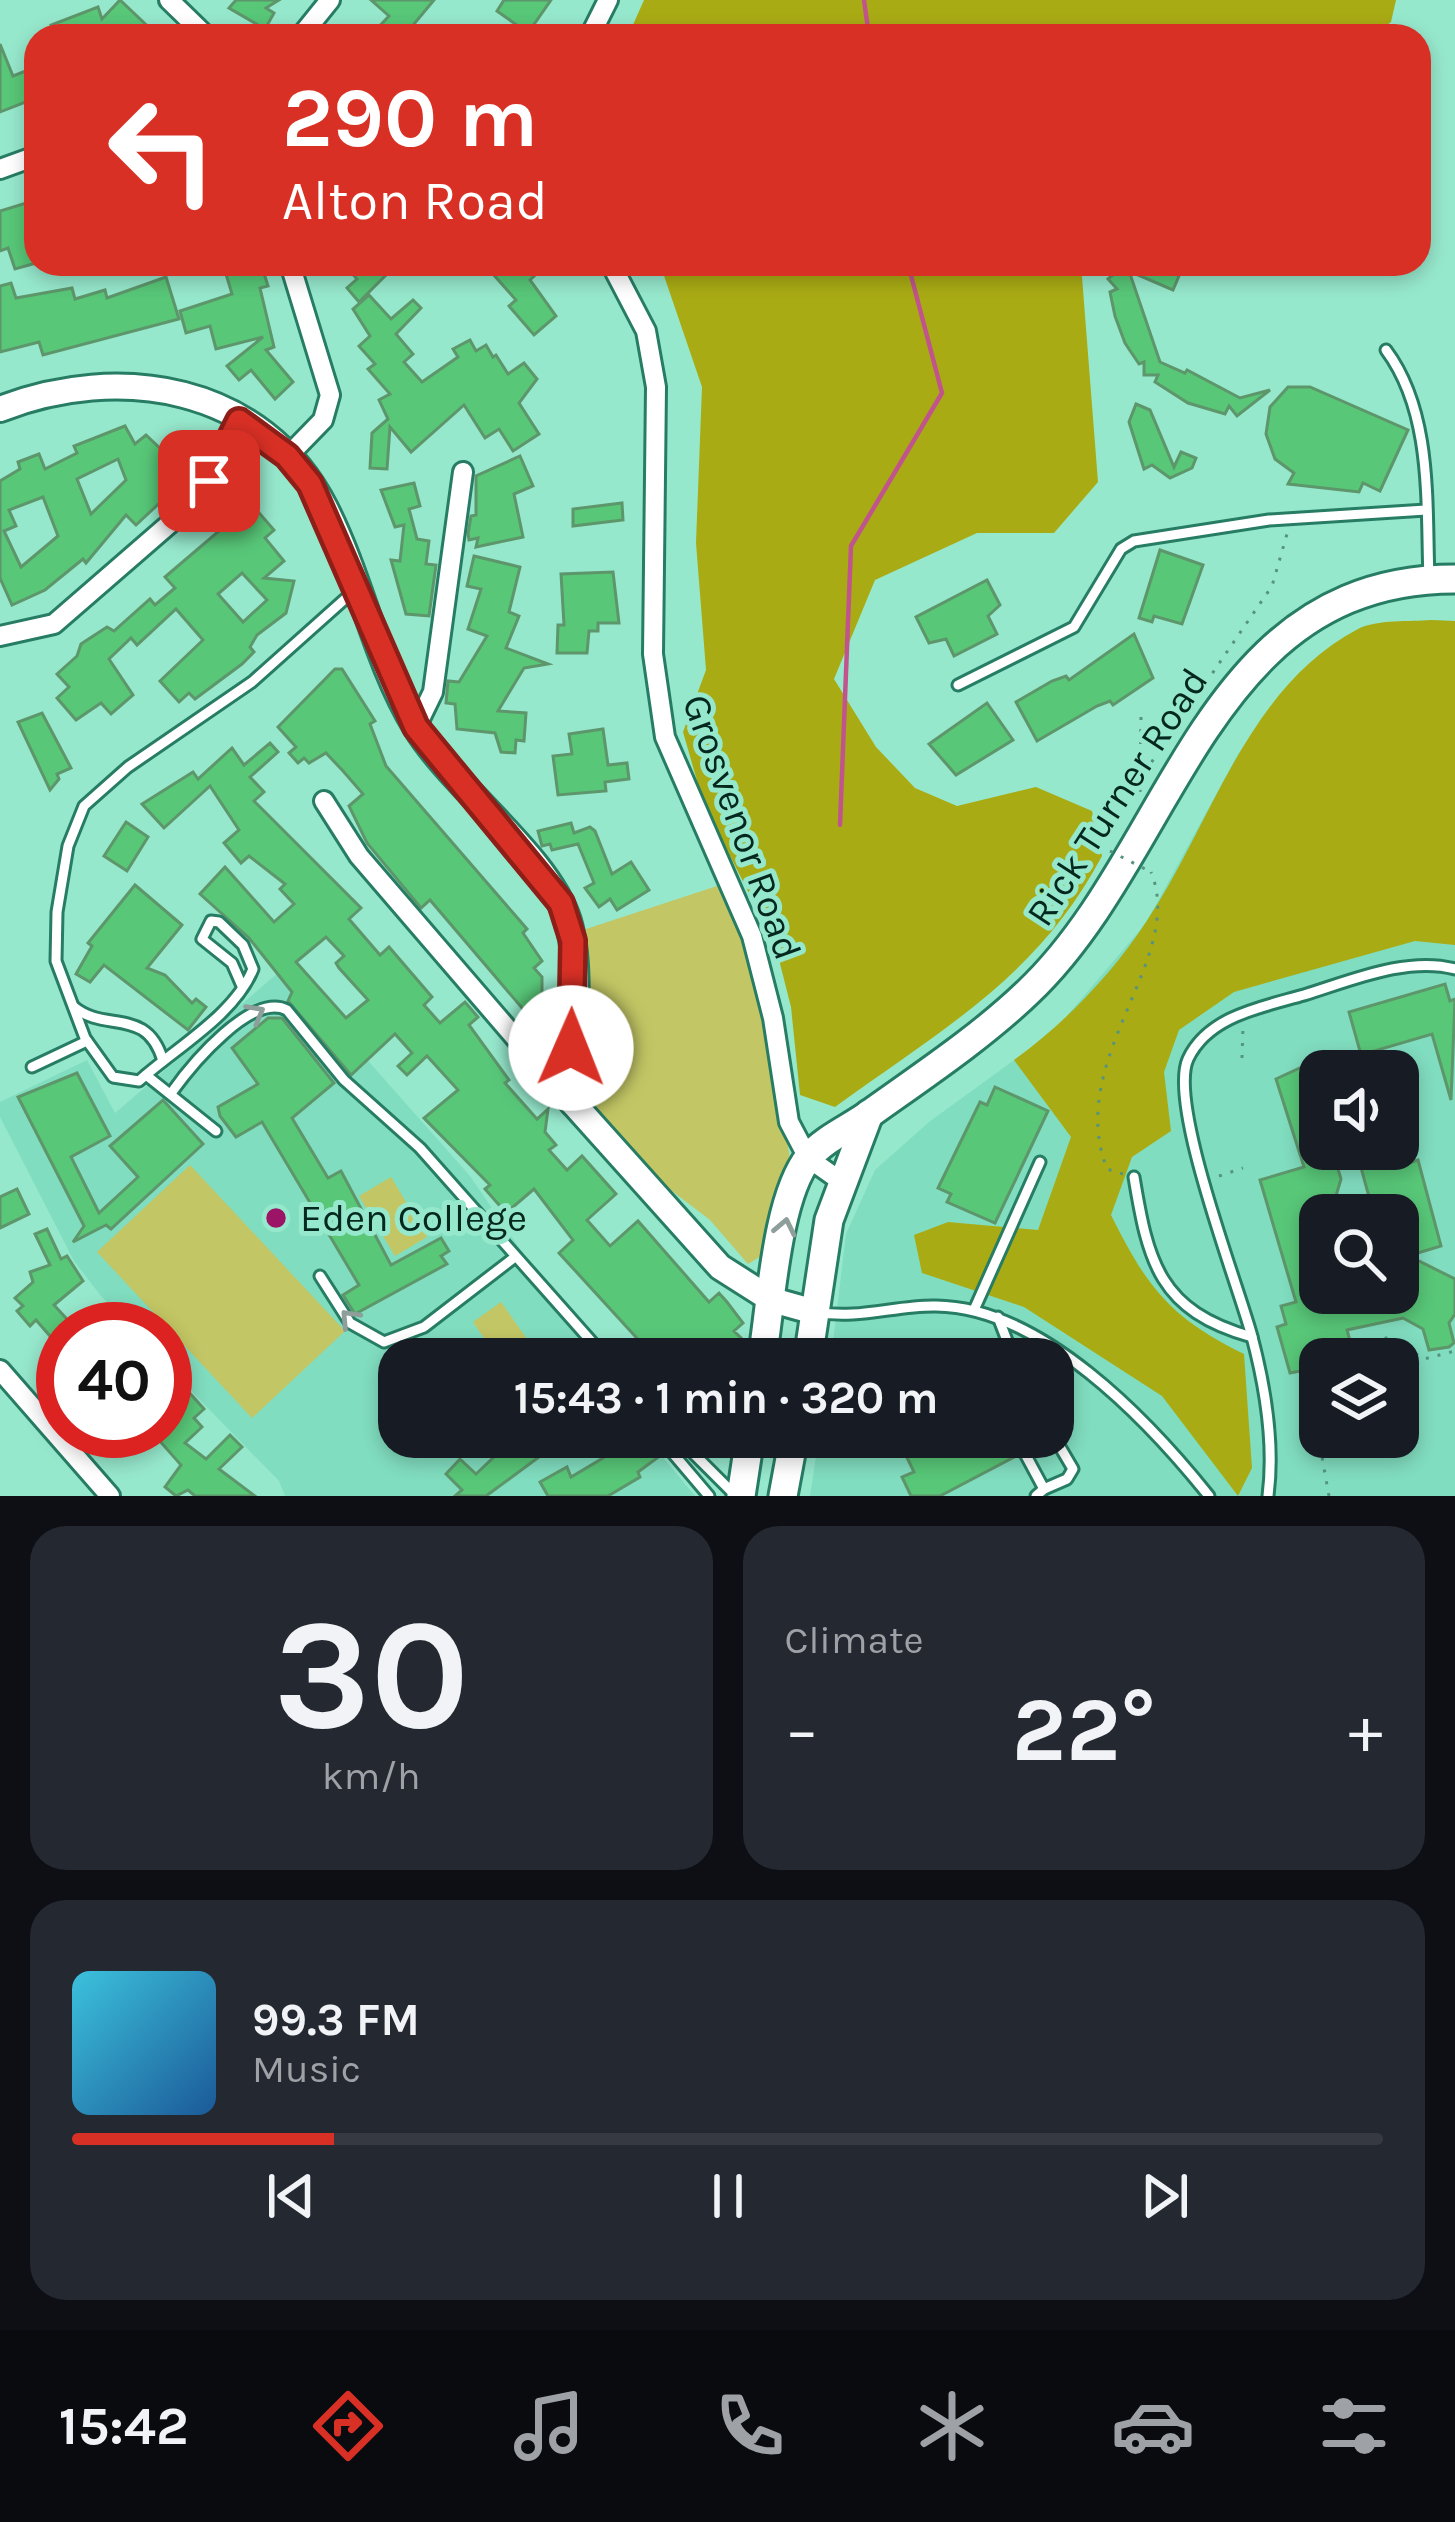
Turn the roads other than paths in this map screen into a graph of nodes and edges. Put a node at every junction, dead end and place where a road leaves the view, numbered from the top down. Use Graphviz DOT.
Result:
graph roads {
  1 [pos="169,0"];
  2 [pos="330,0"];
  3 [pos="194,24"];
  4 [pos="311,24"];
  5 [pos="294,276"];
  6 [pos="617,276"];
  7 [pos="1386,350"];
  8 [pos="0,409"];
  9 [pos="239,421"];
  10 [pos="287,456"];
  11 [pos="463,472"];
  12 [pos="1426,510"];
  13 [pos="1442,579"];
  14 [pos="355,590"];
  15 [pos="0,636"];
  16 [pos="958,685"];
  17 [pos="416,727"];
  18 [pos="324,801"];
  19 [pos="1455,969"];
  20 [pos="242,986"];
  21 [pos="70,1004"];
  22 [pos="87,1041"];
  23 [pos="571,1048"];
  24 [pos="163,1061"];
  25 [pos="538,1063"];
  26 [pos="32,1067"];
  27 [pos="146,1075"];
  28 [pos="172,1092"];
  29 [pos="573,1103"];
  30 [pos="869,1114"];
  31 [pos="216,1131"];
  32 [pos="808,1157"];
  33 [pos="1040,1162"];
  34 [pos="1134,1177"];
  35 [pos="842,1182"];
  36 [pos="515,1257"];
  37 [pos="320,1276"];
  38 [pos="772,1300"];
  39 [pos="974,1310"];
  40 [pos="815,1312"];
  41 [pos="998,1317"];
  42 [pos="1252,1337"];
  43 [pos="588,1338"];
  44 [pos="766,1338"];
  45 [pos="811,1338"];
  46 [pos="1006,1338"];
  47 [pos="0,1370"];
  48 [pos="677,1458"];
  49 [pos="699,1458"];
  50 [pos="746,1458"];
  51 [pos="790,1458"];
  52 [pos="1025,1458"];
  53 [pos="1067,1458"];
  54 [pos="1040,1492"];
  55 [pos="110,1496"];
  56 [pos="709,1496"];
  57 [pos="739,1496"];
  58 [pos="783,1496"];
  59 [pos="1210,1496"];
  60 [pos="1268,1496"];
  1 -- 3 [label="street"];
  2 -- 4 [label="street"];
  5 -- 10 [label="street"];
  6 -- 32 [label="street, Grosvenor Road"];
  7 -- 12 [label="lane"];
  8 -- 9 [label="street"];
  9 -- 10 [label="street"];
  9 -- 15 [label="street"];
  10 -- 14 [label="street"];
  11 -- 17 [label="street"];
  12 -- 13 [label="lane"];
  12 -- 16 [label="lane"];
  13 -- 30 [label="main road, Rick Turner Road"];
  14 -- 17 [label="street"];
  14 -- 21 [label="lane"];
  17 -- 23 [label="street"];
  18 -- 25 [label="street"];
  19 -- 42 [label="lane"];
  20 -- 20 [label="lane"];
  20 -- 24 [label="lane"];
  21 -- 22 [label="lane"];
  21 -- 24 [label="lane"];
  22 -- 26 [label="lane"];
  22 -- 27 [label="lane"];
  23 -- 25 [label="street"];
  23 -- 29 [label="street"];
  24 -- 27 [label="lane"];
  25 -- 29 [label="street"];
  27 -- 28 [label="lane"];
  28 -- 31 [label="lane"];
  28 -- 36 [label="lane, one-way"];
  29 -- 38 [label="street"];
  30 -- 32 [label="main road, Rick Turner Road"];
  30 -- 35 [label="main road"];
  32 -- 35 [label="street"];
  38 -- 32 [label="main road, one-way"];
  33 -- 39 [label="lane"];
  34 -- 42 [label="lane"];
  35 -- 40 [label="main road"];
  36 -- 37 [label="lane, one-way"];
  36 -- 43 [label="lane"];
  38 -- 40 [label="street"];
  38 -- 44 [label="main road"];
  39 -- 40 [label="lane"];
  39 -- 41 [label="lane"];
  40 -- 45 [label="main road"];
  41 -- 46 [label="lane"];
  41 -- 59 [label="lane"];
  42 -- 60 [label="lane"];
  47 -- 55 [label="street"];
  48 -- 56 [label="lane"];
  49 -- 57 [label="lane"];
  50 -- 57 [label="main road"];
  51 -- 58 [label="main road"];
  52 -- 54 [label="lane"];
  53 -- 54 [label="lane"];
}
